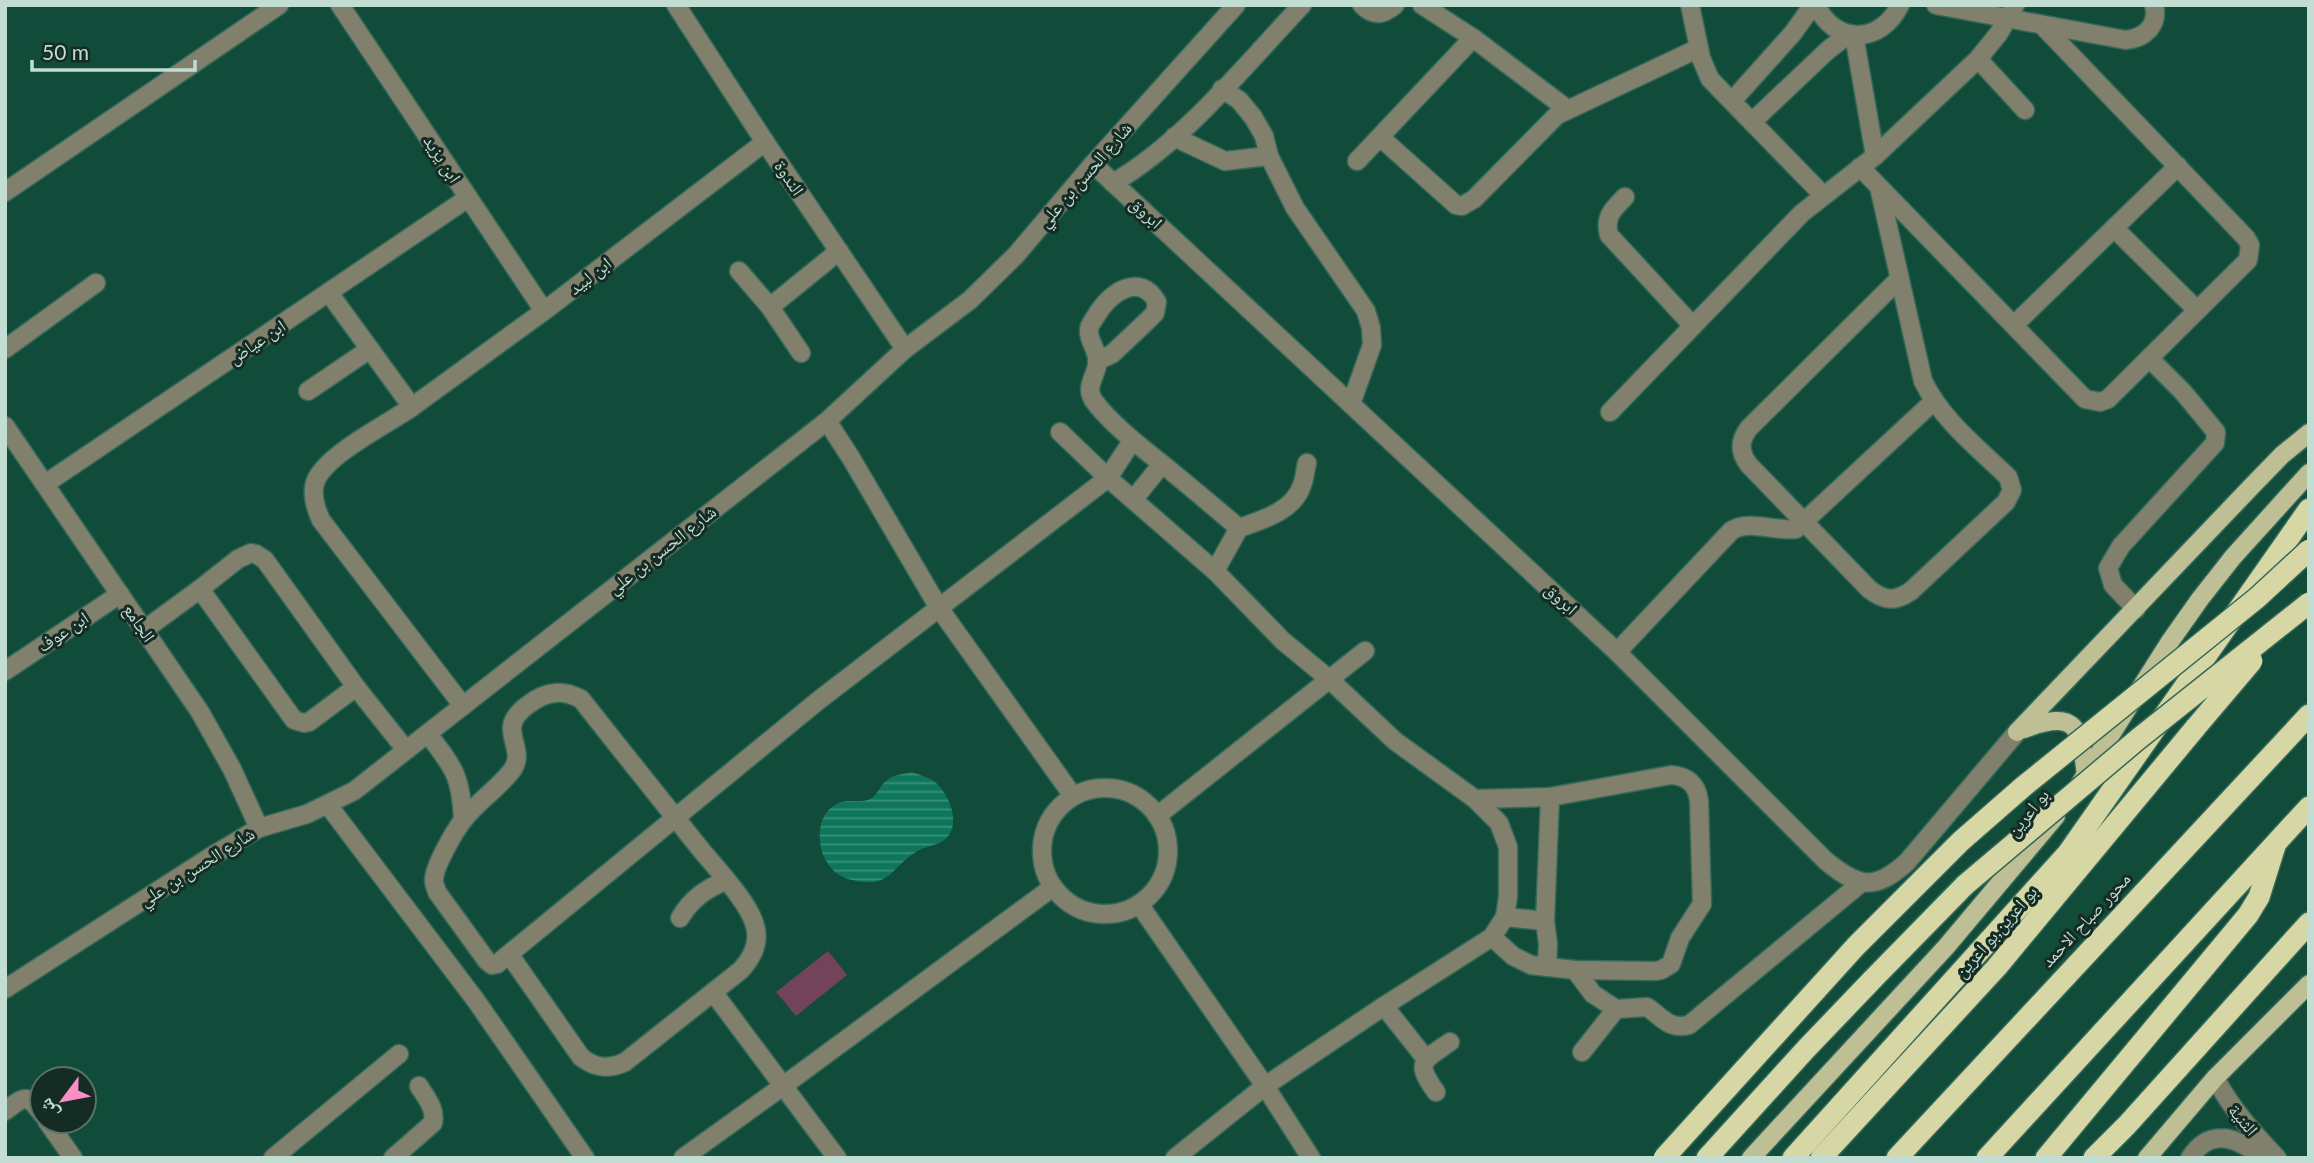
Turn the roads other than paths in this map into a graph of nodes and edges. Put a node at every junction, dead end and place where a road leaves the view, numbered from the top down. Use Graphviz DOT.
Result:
graph roads {
  1 [pos="279,5"];
  2 [pos="340,5"];
  3 [pos="676,5"];
  4 [pos="1236,5"];
  5 [pos="1302,5"];
  6 [pos="1362,5"];
  7 [pos="1395,5"];
  8 [pos="1422,5"];
  9 [pos="1690,5"];
  10 [pos="1814,5"];
  11 [pos="1936,5"];
  12 [pos="2154,5"];
  13 [pos="1901,6"];
  14 [pos="2011,12"];
  15 [pos="2042,25"];
  16 [pos="1852,35"];
  17 [pos="1473,38"];
  18 [pos="1699,48"];
  19 [pos="1978,59"];
  20 [pos="1222,89"];
  21 [pos="1732,101"];
  22 [pos="1567,109"];
  23 [pos="2025,110"];
  24 [pos="1752,122"];
  25 [pos="1174,137"];
  26 [pos="1380,137"];
  27 [pos="765,142"];
  28 [pos="1269,156"];
  29 [pos="1875,156"];
  30 [pos="1357,161"];
  31 [pos="1093,164"];
  32 [pos="2178,166"];
  33 [pos="1860,167"];
  34 [pos="1114,183"];
  35 [pos="1879,187"];
  36 [pos="5,192"];
  37 [pos="1823,195"];
  38 [pos="1625,197"];
  39 [pos="468,198"];
  40 [pos="2114,228"];
  41 [pos="839,251"];
  42 [pos="739,271"];
  43 [pos="1899,279"];
  44 [pos="96,282"];
  45 [pos="329,293"];
  46 [pos="770,307"];
  47 [pos="2197,310"];
  48 [pos="544,311"];
  49 [pos="2014,325"];
  50 [pos="1693,326"];
  51 [pos="5,349"];
  52 [pos="370,349"];
  53 [pos="905,349"];
  54 [pos="801,353"];
  55 [pos="2149,358"];
  56 [pos="1097,361"];
  57 [pos="308,391"];
  58 [pos="1934,401"];
  59 [pos="1351,404"];
  60 [pos="412,407"];
  61 [pos="1609,412"];
  62 [pos="827,421"];
  63 [pos="5,426"];
  64 [pos="1060,432"];
  65 [pos="2309,433"];
  66 [pos="1132,441"];
  67 [pos="1307,463"];
  68 [pos="1162,464"];
  69 [pos="2309,473"];
  70 [pos="1108,478"];
  71 [pos="45,484"];
  72 [pos="1133,500"];
  73 [pos="2309,509"];
  74 [pos="1804,521"];
  75 [pos="1239,528"];
  76 [pos="2309,550"];
  77 [pos="1215,572"];
  78 [pos="200,589"];
  79 [pos="2309,592"];
  80 [pos="120,594"];
  81 [pos="2309,603"];
  82 [pos="939,608"];
  83 [pos="2136,609"];
  84 [pos="144,629"];
  85 [pos="1365,651"];
  86 [pos="1617,652"];
  87 [pos="5,671"];
  88 [pos="1329,679"];
  89 [pos="356,687"];
  90 [pos="463,706"];
  91 [pos="2309,715"];
  92 [pos="2017,732"];
  93 [pos="428,734"];
  94 [pos="406,750"];
  95 [pos="2086,777"];
  96 [pos="1073,796"];
  97 [pos="1550,797"];
  98 [pos="1475,799"];
  99 [pos="328,805"];
  100 [pos="2309,807"];
  101 [pos="1157,816"];
  102 [pos="675,818"];
  103 [pos="463,820"];
  104 [pos="259,828"];
  105 [pos="2276,842"];
  106 [pos="726,881"];
  107 [pos="1861,883"];
  108 [pos="1053,887"];
  109 [pos="1139,904"];
  110 [pos="1505,917"];
  111 [pos="680,918"];
  112 [pos="1545,921"];
  113 [pos="2309,923"];
  114 [pos="1492,937"];
  115 [pos="509,954"];
  116 [pos="1547,967"];
  117 [pos="1576,970"];
  118 [pos="2309,984"];
  119 [pos="5,989"];
  120 [pos="713,992"];
  121 [pos="1384,1006"];
  122 [pos="1616,1009"];
  123 [pos="1450,1042"];
  124 [pos="1582,1052"];
  125 [pos="400,1054"];
  126 [pos="1426,1059"];
  127 [pos="2214,1077"];
  128 [pos="418,1086"];
  129 [pos="783,1086"];
  130 [pos="1265,1086"];
  131 [pos="1436,1092"];
  132 [pos="28,1099"];
  133 [pos="5,1111"];
  134 [pos="2127,1125"];
  135 [pos="57,1135"];
  136 [pos="73,1158"];
  137 [pos="273,1158"];
  138 [pos="393,1158"];
  139 [pos="585,1158"];
  140 [pos="682,1158"];
  141 [pos="837,1158"];
  142 [pos="1175,1158"];
  143 [pos="1311,1158"];
  144 [pos="1664,1158"];
  145 [pos="1707,1158"];
  146 [pos="1751,1158"];
  147 [pos="1793,1158"];
  148 [pos="1821,1158"];
  149 [pos="1897,1158"];
  150 [pos="1987,1158"];
  151 [pos="2046,1158"];
  152 [pos="2094,1158"];
  153 [pos="2107,1158"];
  154 [pos="2147,1158"];
  155 [pos="2190,1158"];
  156 [pos="2264,1158"];
  157 [pos="2277,1158"];
  1 -- 36 [label="street"];
  2 -- 39 [label="street, ابن يزيد"];
  3 -- 27 [label="street, الندوة"];
  4 -- 31 [label="street, شارع الحسن بن علي"];
  5 -- 20 [label="street"];
  6 -- 7 [label="street"];
  8 -- 17 [label="street"];
  9 -- 18 [label="street"];
  10 -- 16 [label="street"];
  10 -- 21 [label="street"];
  11 -- 14 [label="street"];
  12 -- 15 [label="street"];
  13 -- 16 [label="street"];
  14 -- 15 [label="street"];
  14 -- 19 [label="street"];
  15 -- 32 [label="street"];
  16 -- 24 [label="street"];
  16 -- 29 [label="street"];
  17 -- 22 [label="street"];
  17 -- 26 [label="street"];
  18 -- 21 [label="street"];
  18 -- 22 [label="street"];
  19 -- 23 [label="street"];
  19 -- 29 [label="street"];
  20 -- 25 [label="street"];
  20 -- 28 [label="street"];
  21 -- 24 [label="street"];
  22 -- 26 [label="street"];
  24 -- 37 [label="street"];
  25 -- 28 [label="street"];
  25 -- 34 [label="street"];
  26 -- 30 [label="street"];
  27 -- 41 [label="street, الندوة"];
  27 -- 48 [label="street, ابن لبيد"];
  28 -- 59 [label="street"];
  29 -- 33 [label="street"];
  31 -- 34 [label="street, ابروق"];
  31 -- 53 [label="street, شارع الحسن بن علي"];
  32 -- 40 [label="street"];
  32 -- 47 [label="street"];
  33 -- 35 [label="street"];
  33 -- 37 [label="street"];
  34 -- 59 [label="street, ابروق"];
  35 -- 43 [label="street"];
  35 -- 49 [label="street"];
  37 -- 50 [label="street"];
  38 -- 50 [label="street"];
  39 -- 45 [label="street, ابن عياض"];
  39 -- 48 [label="street, ابن يزيد"];
  40 -- 47 [label="street"];
  40 -- 49 [label="street"];
  41 -- 46 [label="street"];
  41 -- 53 [label="street, الندوة"];
  42 -- 46 [label="street"];
  43 -- 58 [label="street"];
  43 -- 74 [label="street"];
  44 -- 51 [label="street"];
  45 -- 52 [label="street"];
  45 -- 71 [label="street, ابن عياض"];
  46 -- 54 [label="street"];
  47 -- 55 [label="street"];
  48 -- 60 [label="street, ابن لبيد"];
  49 -- 55 [label="street"];
  50 -- 61 [label="street"];
  52 -- 57 [label="street"];
  52 -- 60 [label="street"];
  53 -- 62 [label="street, شارع الحسن بن علي"];
  55 -- 83 [label="street"];
  56 -- 66 [label="street"];
  58 -- 74 [label="street"];
  58 -- 74 [label="street"];
  59 -- 86 [label="street, ابروق"];
  60 -- 90 [label="street, ابن لبيد"];
  62 -- 82 [label="street"];
  62 -- 90 [label="street, شارع الحسن بن علي"];
  63 -- 71 [label="street, الجامع"];
  64 -- 70 [label="street"];
  65 -- 83 [label="main road"];
  66 -- 68 [label="street"];
  66 -- 70 [label="street"];
  67 -- 75 [label="street"];
  68 -- 72 [label="street"];
  68 -- 75 [label="street"];
  69 -- 95 [label="main road, بو اعرين"];
  70 -- 72 [label="street"];
  70 -- 82 [label="street"];
  71 -- 80 [label="street, الجامع"];
  72 -- 77 [label="street"];
  73 -- 147 [label="highway"];
  74 -- 86 [label="street"];
  75 -- 77 [label="street"];
  76 -- 144 [label="highway, bridge"];
  77 -- 88 [label="street"];
  78 -- 84 [label="street"];
  78 -- 89 [label="street"];
  78 -- 89 [label="street"];
  79 -- 148 [label="highway, بو اعرين,بو اعرين, bridge"];
  80 -- 84 [label="street, الجامع"];
  80 -- 87 [label="street, ابن عوف"];
  81 -- 145 [label="highway, bridge"];
  82 -- 96 [label="street"];
  82 -- 102 [label="street"];
  83 -- 92 [label="main road"];
  84 -- 104 [label="street, الجامع"];
  85 -- 88 [label="street"];
  86 -- 107 [label="street, ابروق"];
  88 -- 98 [label="street"];
  88 -- 101 [label="street"];
  89 -- 94 [label="street"];
  90 -- 93 [label="street, شارع الحسن بن علي"];
  91 -- 149 [label="highway, محور صباح الاحمد"];
  92 -- 95 [label="main road"];
  92 -- 107 [label="street"];
  93 -- 94 [label="street, شارع الحسن بن علي"];
  93 -- 103 [label="street"];
  94 -- 99 [label="street, شارع الحسن بن علي"];
  95 -- 146 [label="main road, بو اعرين"];
  96 -- 101 [label="street"];
  96 -- 108 [label="street"];
  97 -- 98 [label="street"];
  97 -- 112 [label="street"];
  97 -- 117 [label="street"];
  98 -- 110 [label="street"];
  99 -- 104 [label="street, شارع الحسن بن علي"];
  99 -- 139 [label="street"];
  100 -- 105 [label="highway"];
  101 -- 109 [label="street"];
  102 -- 103 [label="street"];
  102 -- 106 [label="street"];
  102 -- 115 [label="street"];
  103 -- 115 [label="street"];
  104 -- 119 [label="street, شارع الحسن بن علي"];
  105 -- 150 [label="highway"];
  105 -- 151 [label="highway"];
  106 -- 111 [label="street"];
  106 -- 120 [label="street"];
  107 -- 122 [label="street"];
  108 -- 109 [label="street"];
  108 -- 129 [label="street"];
  109 -- 130 [label="street"];
  110 -- 112 [label="street"];
  110 -- 114 [label="street"];
  112 -- 116 [label="street"];
  113 -- 134 [label="highway"];
  114 -- 116 [label="street"];
  114 -- 121 [label="street"];
  115 -- 120 [label="street"];
  116 -- 117 [label="street"];
  117 -- 122 [label="street"];
  118 -- 127 [label="main road"];
  120 -- 129 [label="street"];
  121 -- 126 [label="street"];
  121 -- 130 [label="street"];
  122 -- 124 [label="street"];
  123 -- 126 [label="street"];
  125 -- 137 [label="street"];
  126 -- 131 [label="street"];
  127 -- 154 [label="main road"];
  127 -- 157 [label="street, الثنية"];
  128 -- 138 [label="street"];
  129 -- 140 [label="street"];
  129 -- 141 [label="street"];
  130 -- 142 [label="street"];
  130 -- 143 [label="street"];
  132 -- 133 [label="street"];
  134 -- 152 [label="highway"];
  134 -- 153 [label="highway"];
  135 -- 136 [label="street"];
  155 -- 156 [label="street, الثنية"];
}
